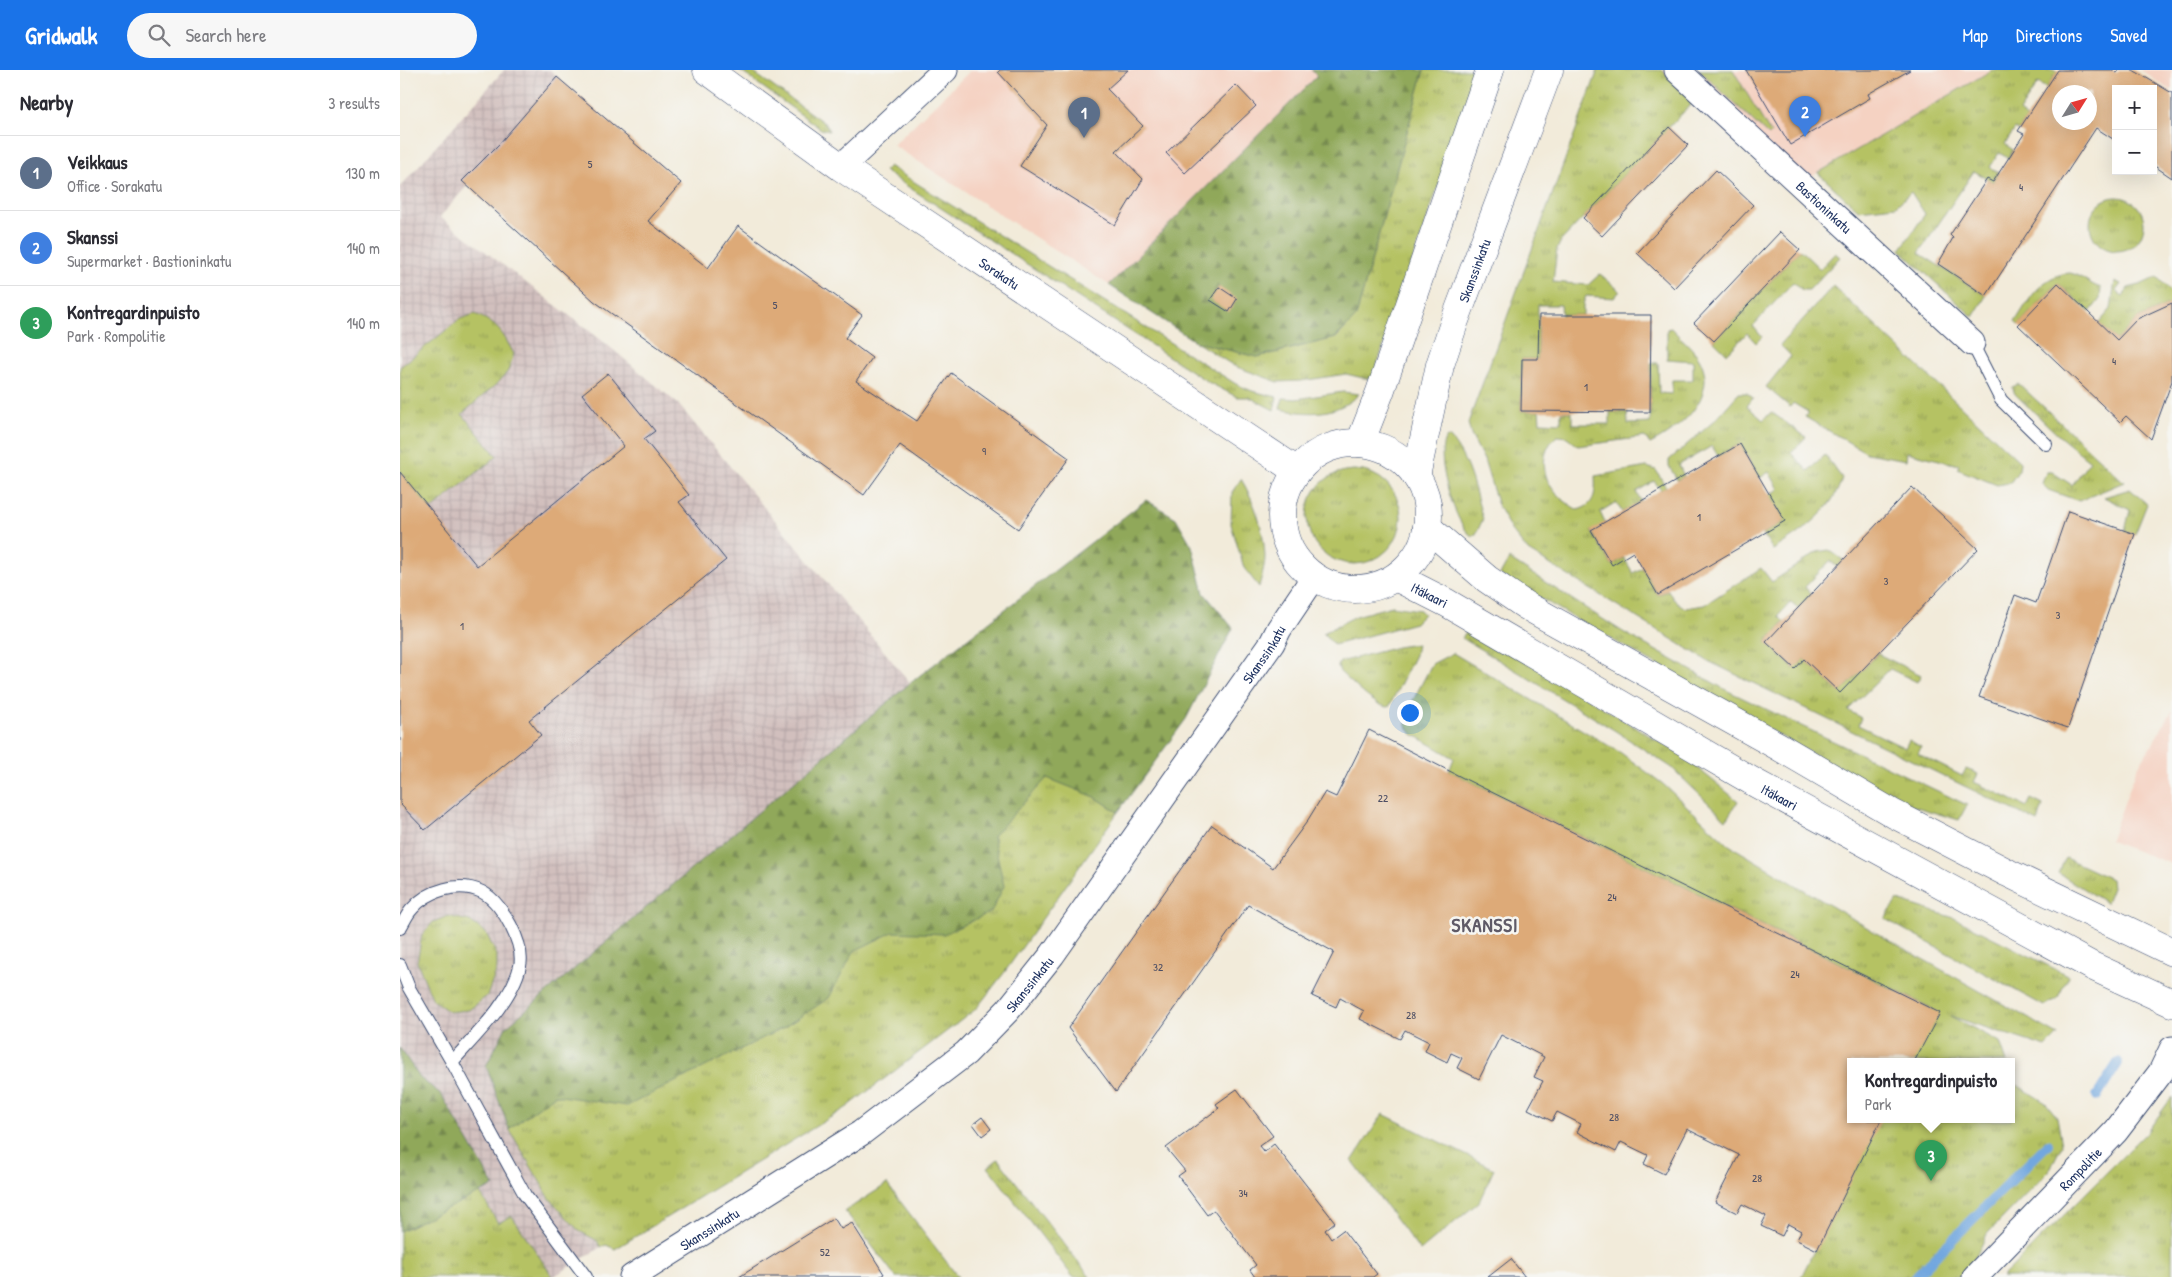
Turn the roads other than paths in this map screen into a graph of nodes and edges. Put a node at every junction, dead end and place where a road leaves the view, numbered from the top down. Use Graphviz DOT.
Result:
graph roads {
  1 [pos="707,70"];
  2 [pos="945,70"];
  3 [pos="1490,70"];
  4 [pos="1549,70"];
  5 [pos="1677,70"];
  6 [pos="841,167"];
  7 [pos="1972,343"];
  8 [pos="1360,443"];
  9 [pos="2046,444"];
  10 [pos="1297,471"];
  11 [pos="1416,476"];
  12 [pos="1427,527"];
  13 [pos="1396,576"];
  14 [pos="1314,577"];
  15 [pos="400,928"];
  16 [pos="2172,952"];
  17 [pos="400,965"];
  18 [pos="2172,1003"];
  19 [pos="2172,1049"];
  20 [pos="452,1062"];
  21 [pos="586,1277"];
  22 [pos="632,1277"];
  23 [pos="1976,1277"];
  1 -- 6 [label="street, Sorakatu"];
  2 -- 6 [label="street"];
  3 -- 8 [label="street"];
  4 -- 11 [label="street, Skanssinkatu"];
  5 -- 7 [label="street, Bastioninkatu"];
  6 -- 10 [label="street, Sorakatu"];
  7 -- 9 [label="lane"];
  8 -- 10 [label="street"];
  8 -- 11 [label="street"];
  10 -- 14 [label="street"];
  11 -- 12 [label="street"];
  12 -- 13 [label="street"];
  12 -- 16 [label="street"];
  13 -- 14 [label="street"];
  13 -- 18 [label="street, Itäkaari"];
  14 -- 22 [label="street, Skanssinkatu"];
  15 -- 20 [label="lane"];
  17 -- 20 [label="lane"];
  19 -- 23 [label="street, Rompolitie"];
  20 -- 21 [label="lane"];
}
